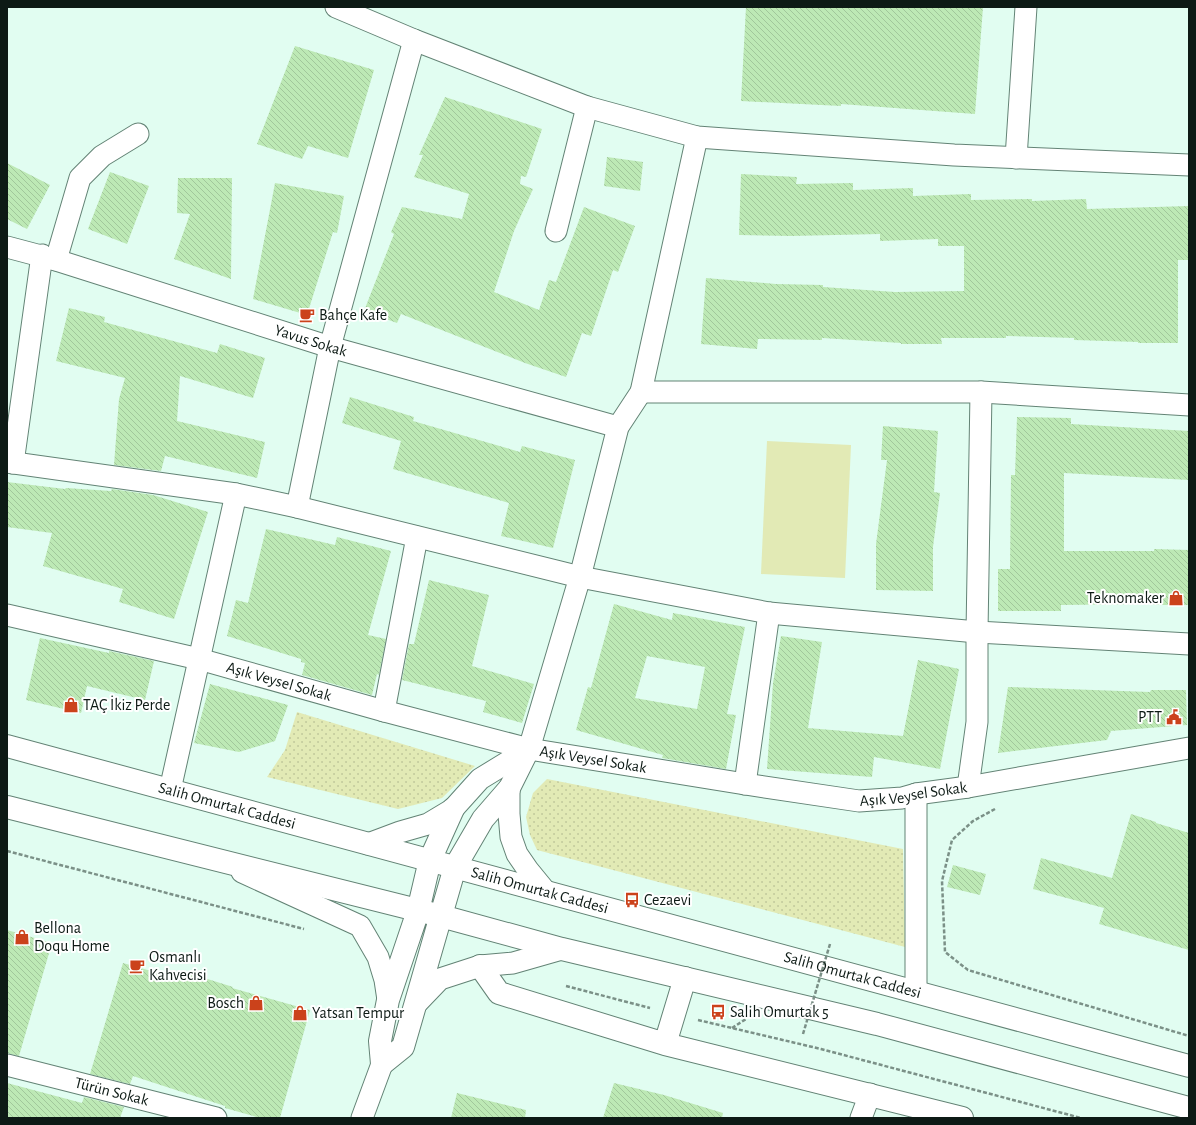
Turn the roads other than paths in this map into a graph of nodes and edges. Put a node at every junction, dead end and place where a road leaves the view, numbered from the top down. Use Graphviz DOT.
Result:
graph roads {
  1 [pos="336,7"];
  2 [pos="1026,7"];
  3 [pos="414,40"];
  4 [pos="587,107"];
  5 [pos="138,134"];
  6 [pos="697,137"];
  7 [pos="1016,158"];
  8 [pos="1189,164"];
  9 [pos="556,231"];
  10 [pos="7,247"];
  11 [pos="49,257"];
  12 [pos="330,347"];
  13 [pos="641,392"];
  14 [pos="981,392"];
  15 [pos="1189,405"];
  16 [pos="618,427"];
  17 [pos="10,462"];
  18 [pos="236,494"];
  19 [pos="297,507"];
  20 [pos="417,537"];
  21 [pos="580,577"];
  22 [pos="769,613"];
  23 [pos="7,615"];
  24 [pos="977,632"];
  25 [pos="1189,644"];
  26 [pos="199,659"];
  27 [pos="384,711"];
  28 [pos="7,746"];
  29 [pos="1189,748"];
  30 [pos="529,749"];
  31 [pos="744,784"];
  32 [pos="968,788"];
  33 [pos="509,789"];
  34 [pos="170,790"];
  35 [pos="916,794"];
  36 [pos="7,807"];
  37 [pos="453,809"];
  38 [pos="368,844"];
  39 [pos="216,860"];
  40 [pos="430,860"];
  41 [pos="454,868"];
  42 [pos="546,892"];
  43 [pos="418,911"];
  44 [pos="441,916"];
  45 [pos="562,949"];
  46 [pos="480,966"];
  47 [pos="685,978"];
  48 [pos="916,992"];
  49 [pos="388,1000"];
  50 [pos="416,1004"];
  51 [pos="666,1044"];
  52 [pos="382,1064"];
  53 [pos="7,1065"];
  54 [pos="1189,1066"];
  55 [pos="870,1094"];
  56 [pos="1189,1108"];
  57 [pos="216,1118"];
  58 [pos="362,1118"];
  59 [pos="861,1118"];
  60 [pos="962,1118"];
  1 -- 3 [label="street"];
  2 -- 7 [label="street"];
  3 -- 4 [label="street"];
  3 -- 12 [label="street"];
  4 -- 6 [label="street"];
  4 -- 9 [label="street"];
  5 -- 11 [label="street"];
  6 -- 7 [label="street"];
  6 -- 13 [label="street"];
  7 -- 8 [label="street"];
  10 -- 11 [label="street, Yavus Sokak"];
  11 -- 12 [label="street, Yavus Sokak"];
  11 -- 17 [label="street"];
  12 -- 16 [label="street, Yavus Sokak"];
  12 -- 19 [label="street"];
  13 -- 14 [label="street"];
  13 -- 16 [label="street"];
  14 -- 15 [label="street"];
  14 -- 24 [label="street"];
  16 -- 21 [label="street"];
  17 -- 18 [label="street"];
  18 -- 19 [label="street"];
  18 -- 26 [label="street"];
  19 -- 20 [label="street"];
  20 -- 21 [label="street"];
  20 -- 27 [label="street"];
  21 -- 22 [label="street"];
  21 -- 30 [label="street"];
  22 -- 24 [label="street"];
  22 -- 31 [label="street"];
  23 -- 26 [label="street, Aşık Veysel Sokak"];
  24 -- 25 [label="street"];
  24 -- 32 [label="street"];
  26 -- 27 [label="street, Aşık Veysel Sokak"];
  26 -- 34 [label="street"];
  27 -- 30 [label="street, Aşık Veysel Sokak"];
  28 -- 34 [label="main road, Salih Omurtak Caddesi"];
  29 -- 32 [label="street, Aşık Veysel Sokak"];
  30 -- 31 [label="street, Aşık Veysel Sokak"];
  30 -- 33 [label="street"];
  30 -- 37 [label="street"];
  31 -- 35 [label="street, Aşık Veysel Sokak"];
  32 -- 35 [label="street, Aşık Veysel Sokak"];
  33 -- 41 [label="main road"];
  33 -- 42 [label="street"];
  34 -- 38 [label="main road, Salih Omurtak Caddesi"];
  35 -- 48 [label="street"];
  36 -- 39 [label="main road"];
  37 -- 38 [label="street"];
  37 -- 40 [label="main road"];
  38 -- 40 [label="main road, Salih Omurtak Caddesi"];
  39 -- 43 [label="main road"];
  39 -- 49 [label="street"];
  40 -- 41 [label="main road, Salih Omurtak Caddesi"];
  40 -- 43 [label="main road"];
  41 -- 42 [label="main road, Salih Omurtak Caddesi"];
  41 -- 44 [label="main road"];
  42 -- 48 [label="main road, Salih Omurtak Caddesi"];
  43 -- 44 [label="main road"];
  43 -- 49 [label="main road"];
  44 -- 45 [label="main road"];
  44 -- 50 [label="main road"];
  45 -- 46 [label="street"];
  45 -- 47 [label="main road"];
  46 -- 50 [label="street"];
  46 -- 51 [label="main road"];
  47 -- 51 [label="main road"];
  47 -- 56 [label="main road"];
  48 -- 54 [label="main road, Salih Omurtak Caddesi"];
  49 -- 52 [label="main road"];
  50 -- 52 [label="main road"];
  51 -- 55 [label="main road"];
  52 -- 58 [label="street"];
  53 -- 57 [label="street, Türün Sokak"];
  55 -- 59 [label="street"];
  55 -- 60 [label="main road"];
}
